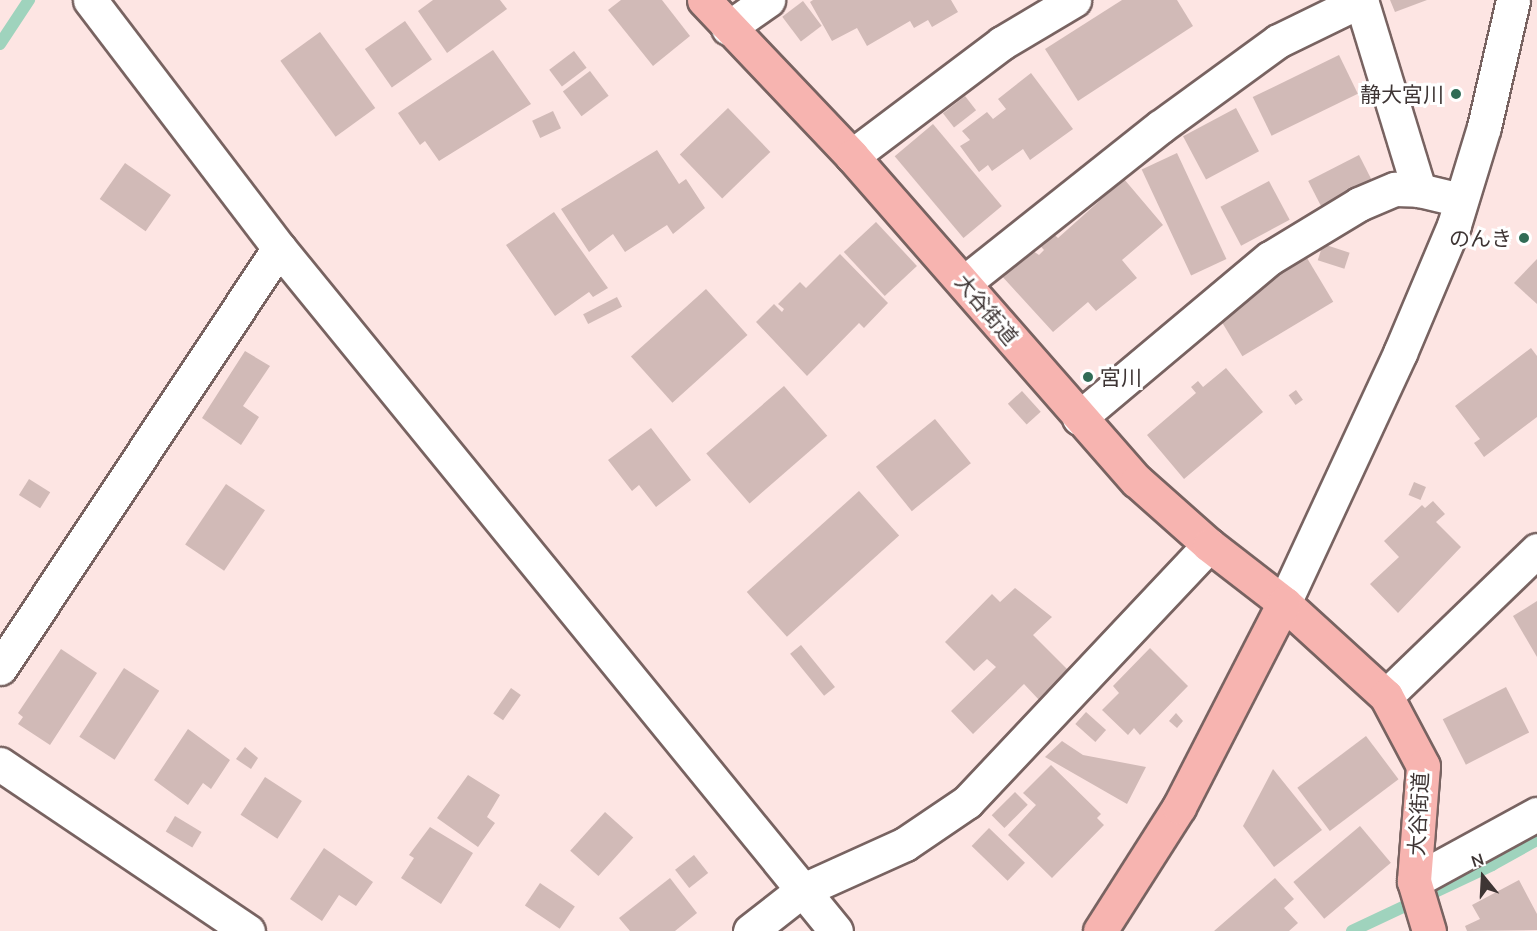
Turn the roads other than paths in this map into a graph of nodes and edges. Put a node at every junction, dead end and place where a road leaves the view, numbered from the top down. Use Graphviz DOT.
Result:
graph roads {
  1 [pos="90,0"];
  2 [pos="704,0"];
  3 [pos="768,0"];
  4 [pos="1074,0"];
  5 [pos="1362,0"];
  6 [pos="1513,0"];
  7 [pos="728,28"];
  8 [pos="852,156"];
  9 [pos="1419,190"];
  10 [pos="1461,200"];
  11 [pos="279,248"];
  12 [pos="965,282"];
  13 [pos="1079,418"];
  14 [pos="1209,545"];
  15 [pos="1537,550"];
  16 [pos="1284,603"];
  17 [pos="0,668"];
  18 [pos="1386,696"];
  19 [pos="0,764"];
  20 [pos="1537,814"];
  21 [pos="1415,883"];
  22 [pos="801,891"];
  23 [pos="1428,928"];
  24 [pos="248,931"];
  25 [pos="750,931"];
  26 [pos="836,931"];
  27 [pos="1100,931"];
  1 -- 11 [label="street"];
  2 -- 7 [label="main road, 大谷街道"];
  3 -- 7 [label="street"];
  4 -- 8 [label="street"];
  5 -- 9 [label="street"];
  5 -- 12 [label="street"];
  6 -- 10 [label="street"];
  7 -- 8 [label="main road, 大谷街道"];
  8 -- 12 [label="main road, 大谷街道"];
  9 -- 10 [label="street"];
  9 -- 13 [label="street"];
  10 -- 16 [label="street"];
  11 -- 17 [label="street"];
  11 -- 22 [label="street"];
  12 -- 13 [label="main road, 大谷街道"];
  13 -- 14 [label="main road, 大谷街道"];
  14 -- 16 [label="main road, 大谷街道"];
  14 -- 22 [label="street"];
  15 -- 18 [label="street"];
  16 -- 18 [label="main road, 大谷街道"];
  16 -- 27 [label="main road"];
  18 -- 21 [label="main road, 大谷街道"];
  19 -- 24 [label="street"];
  20 -- 21 [label="street"];
  21 -- 23 [label="main road, 大谷街道"];
  22 -- 25 [label="street"];
  22 -- 26 [label="street"];
}
